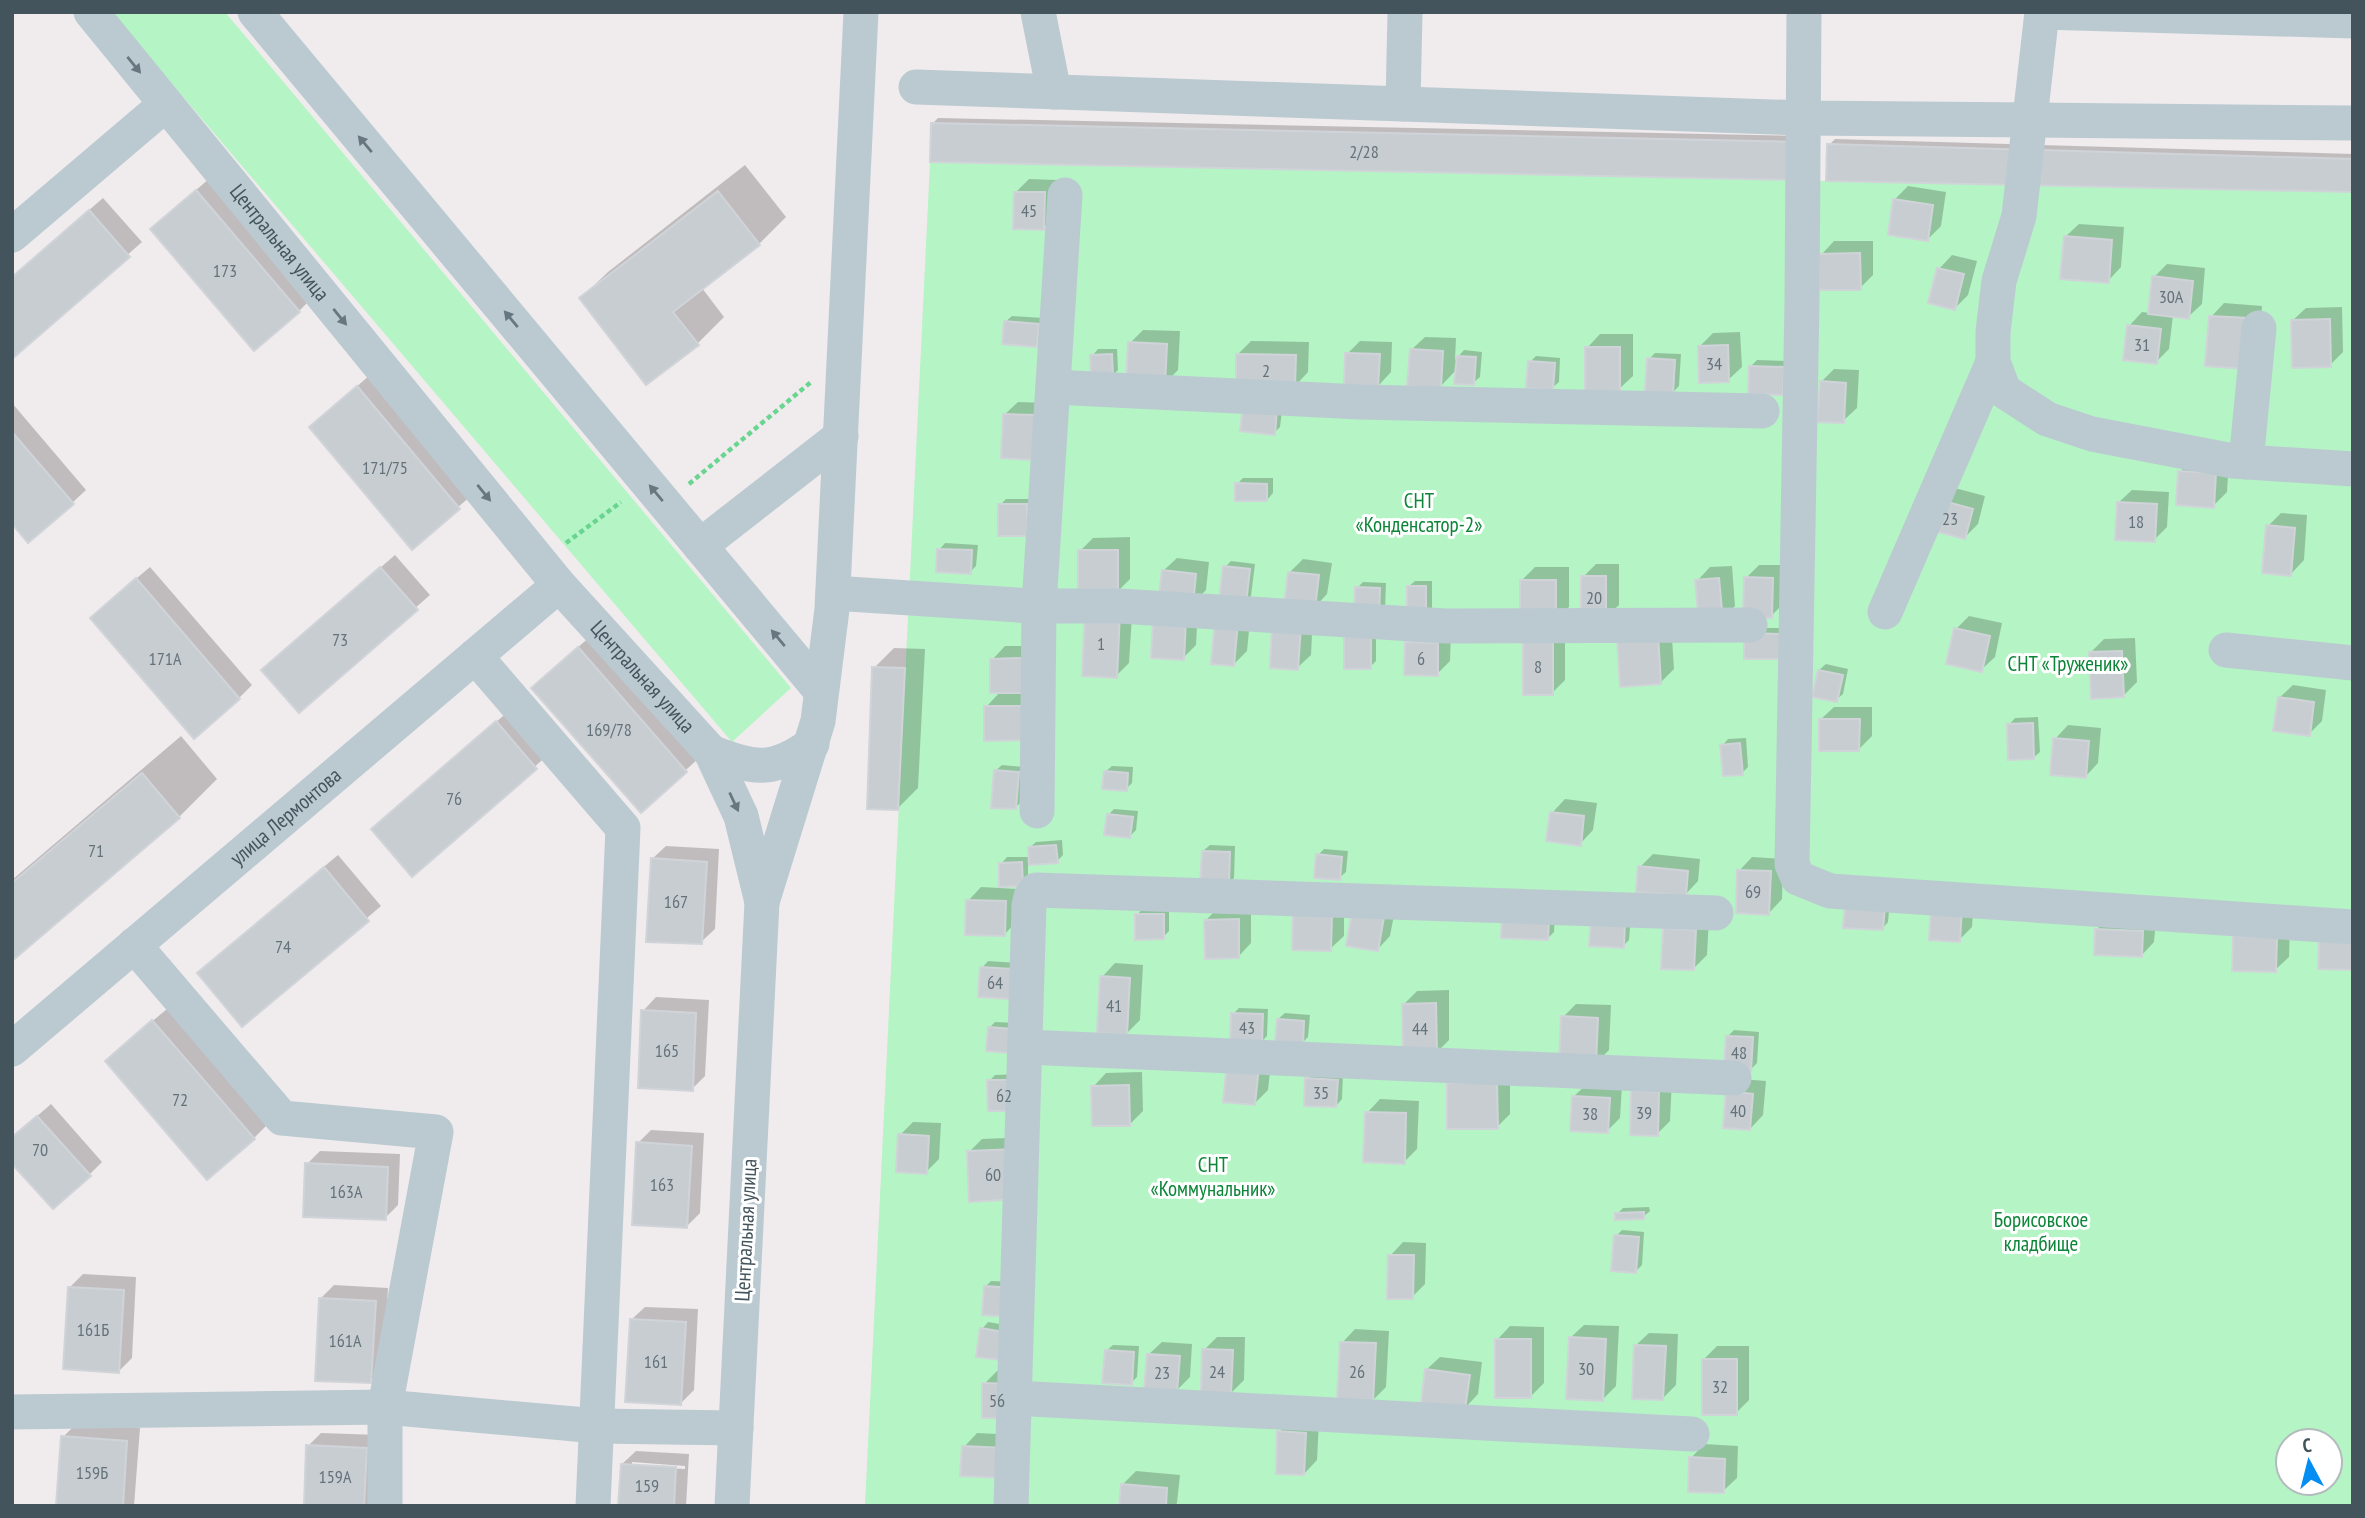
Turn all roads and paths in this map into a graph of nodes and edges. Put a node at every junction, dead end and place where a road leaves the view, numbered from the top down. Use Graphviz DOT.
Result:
graph roads {
  1 [pos="91,12"];
  2 [pos="255,12"];
  3 [pos="861,12"];
  4 [pos="1038,12"];
  5 [pos="1405,12"];
  6 [pos="1804,12"];
  7 [pos="2042,12"];
  8 [pos="2066,13"];
  9 [pos="2261,15"];
  10 [pos="2353,21"];
  11 [pos="916,87"];
  12 [pos="1054,92"];
  13 [pos="166,104"];
  14 [pos="1404,104"];
  15 [pos="1803,118"];
  16 [pos="2030,121"];
  17 [pos="2353,123"];
  18 [pos="1065,194"];
  19 [pos="12,235"];
  20 [pos="2259,328"];
  21 [pos="845,354"];
  22 [pos="1993,362"];
  23 [pos="1053,387"];
  24 [pos="1762,411"];
  25 [pos="841,436"];
  26 [pos="2246,461"];
  27 [pos="2353,469"];
  28 [pos="647,482"];
  29 [pos="700,546"];
  30 [pos="550,574"];
  31 [pos="833,593"];
  32 [pos="1039,605"];
  33 [pos="1885,612"];
  34 [pos="1750,625"];
  35 [pos="2226,650"];
  36 [pos="475,656"];
  37 [pos="2353,663"];
  38 [pos="821,691"];
  39 [pos="812,744"];
  40 [pos="710,752"];
  41 [pos="1037,811"];
  42 [pos="762,902"];
  43 [pos="1716,913"];
  44 [pos="2353,927"];
  45 [pos="134,945"];
  46 [pos="1025,1047"];
  47 [pos="12,1049"];
  48 [pos="1734,1078"];
  49 [pos="1014,1398"];
  50 [pos="385,1407"];
  51 [pos="12,1412"];
  52 [pos="597,1426"];
  53 [pos="736,1428"];
  54 [pos="1692,1434"];
  55 [pos="385,1506"];
  56 [pos="593,1506"];
  57 [pos="732,1506"];
  58 [pos="1011,1506"];
  1 -- 13 [label="street, Центральная улица, one-way"];
  28 -- 2 [label="street, one-way"];
  3 -- 21 [label="street"];
  4 -- 12 [label="street"];
  5 -- 14 [label="street"];
  6 -- 15 [label="street"];
  7 -- 8 [label="street"];
  7 -- 16 [label="street"];
  8 -- 9 [label="street"];
  9 -- 10 [label="street"];
  11 -- 12 [label="street"];
  12 -- 14 [label="street"];
  13 -- 19 [label="street"];
  13 -- 30 [label="street, Центральная улица, one-way"];
  14 -- 15 [label="street"];
  15 -- 16 [label="street"];
  15 -- 44 [label="street"];
  16 -- 17 [label="street"];
  16 -- 22 [label="street"];
  18 -- 23 [label="street"];
  20 -- 26 [label="street"];
  21 -- 25 [label="street"];
  21 -- 28 [label="path"];
  22 -- 26 [label="street"];
  22 -- 33 [label="street"];
  23 -- 24 [label="street"];
  23 -- 32 [label="street"];
  25 -- 29 [label="street"];
  25 -- 31 [label="street"];
  26 -- 27 [label="street"];
  29 -- 28 [label="street, one-way"];
  28 -- 30 [label="path"];
  38 -- 29 [label="street, one-way"];
  30 -- 36 [label="street, улица Лермонтова"];
  30 -- 40 [label="street, Центральная улица"];
  31 -- 32 [label="street"];
  31 -- 38 [label="street"];
  32 -- 34 [label="street"];
  32 -- 41 [label="street"];
  35 -- 37 [label="street"];
  36 -- 45 [label="street, улица Лермонтова"];
  36 -- 52 [label="street"];
  38 -- 39 [label="street"];
  39 -- 40 [label="street"];
  39 -- 42 [label="street"];
  40 -- 42 [label="street, Центральная улица, one-way"];
  42 -- 53 [label="street, Центральная улица"];
  43 -- 46 [label="street"];
  45 -- 47 [label="street, улица Лермонтова"];
  45 -- 50 [label="street"];
  46 -- 48 [label="street"];
  46 -- 49 [label="street"];
  49 -- 54 [label="street"];
  49 -- 58 [label="street"];
  50 -- 51 [label="street"];
  50 -- 52 [label="street"];
  50 -- 55 [label="street"];
  52 -- 53 [label="street"];
  52 -- 56 [label="street"];
  53 -- 57 [label="street, Центральная улица"];
}
